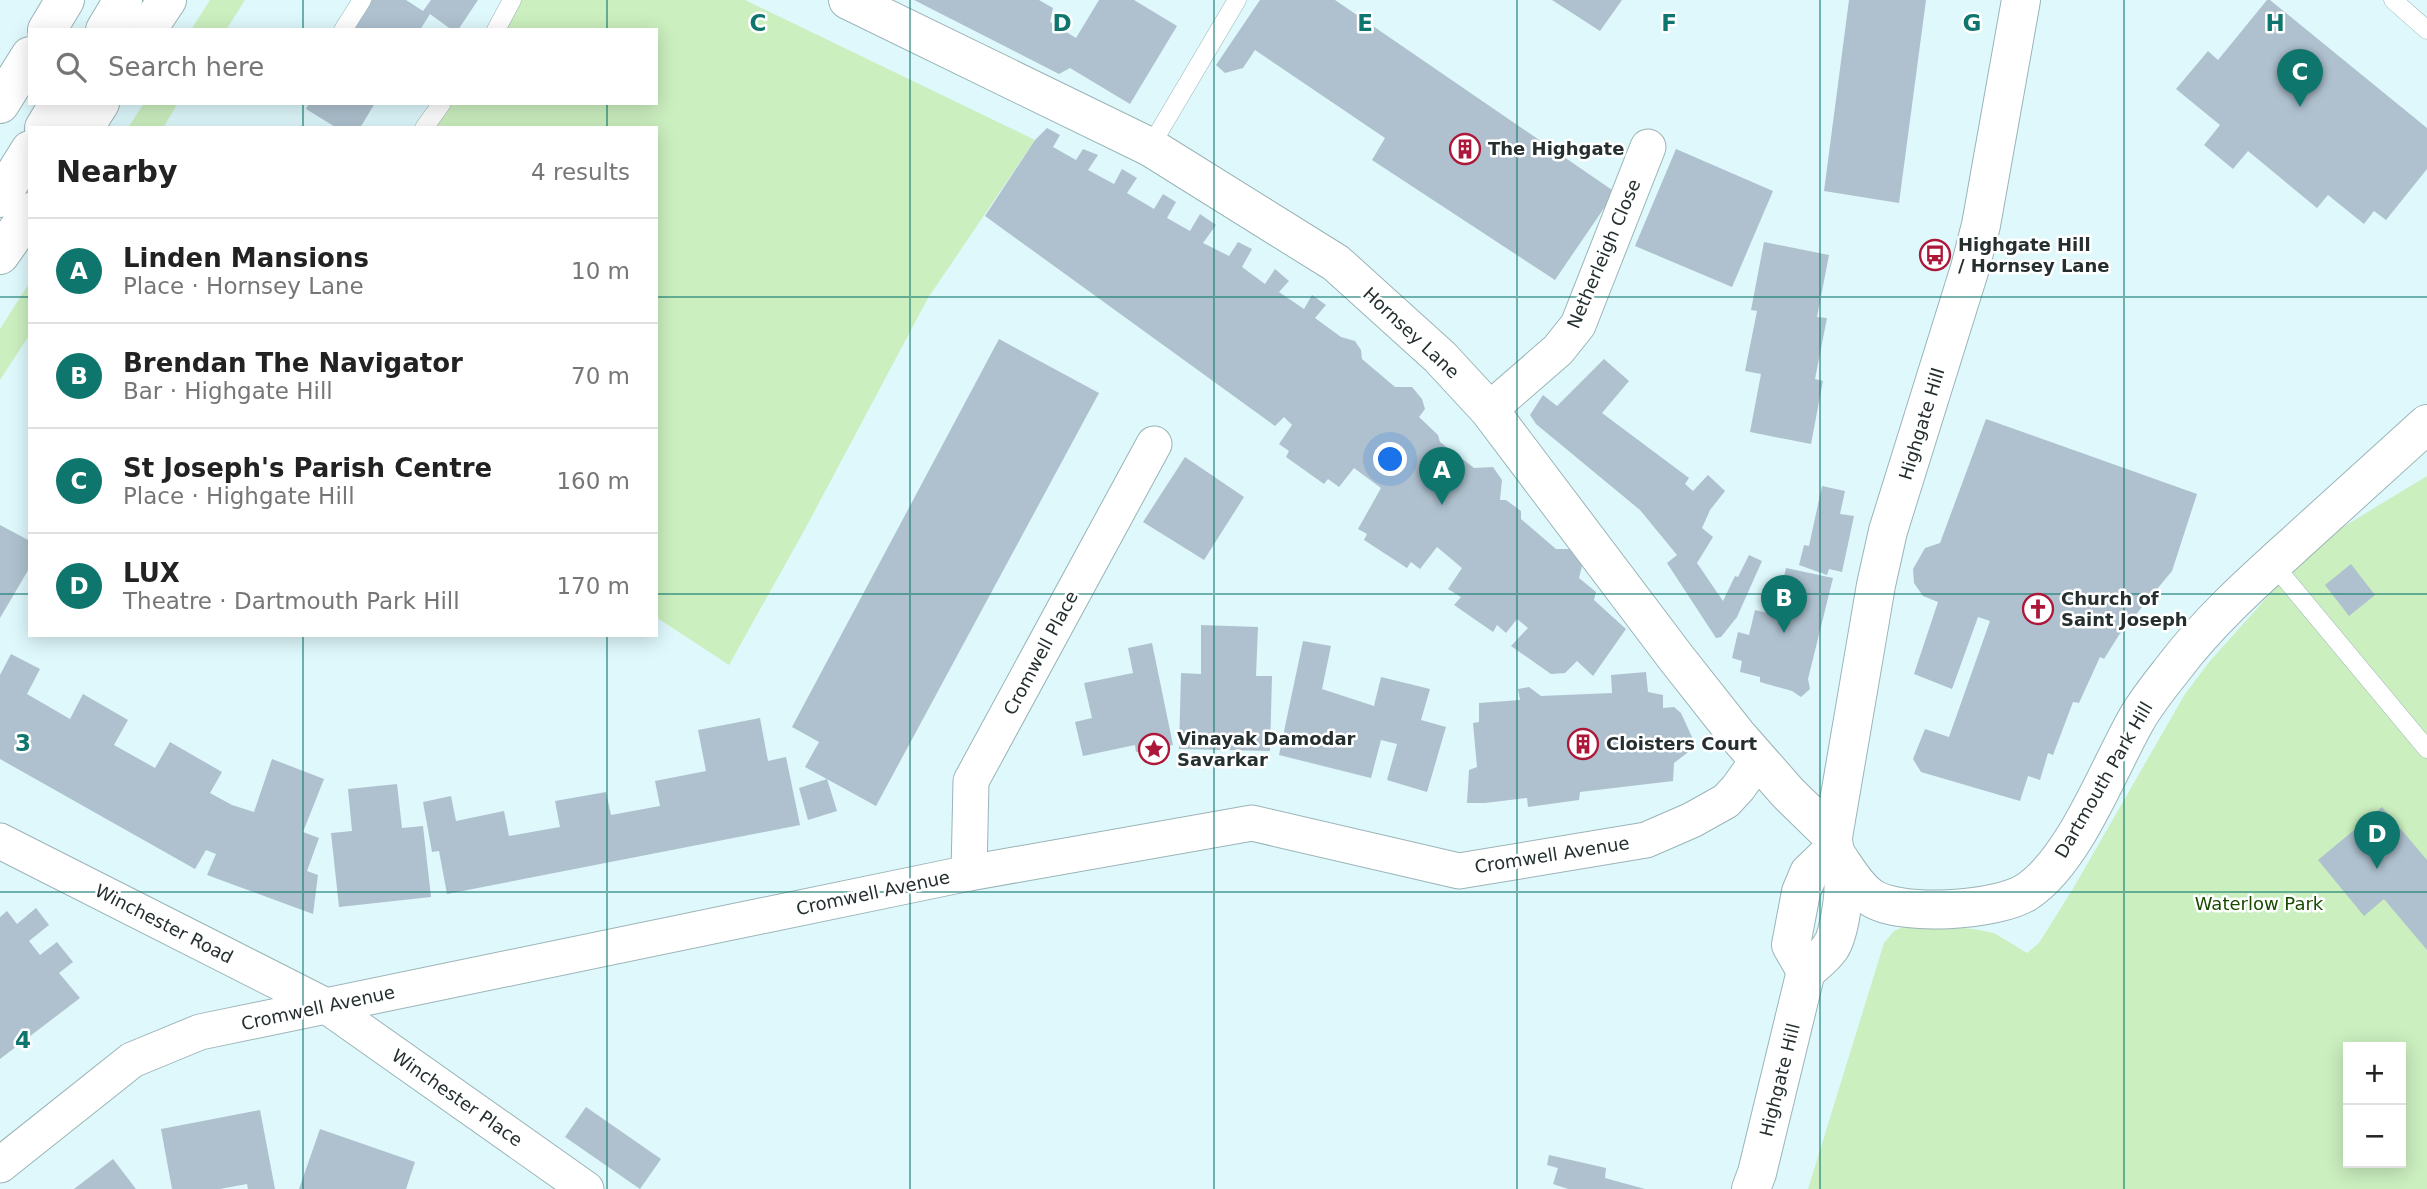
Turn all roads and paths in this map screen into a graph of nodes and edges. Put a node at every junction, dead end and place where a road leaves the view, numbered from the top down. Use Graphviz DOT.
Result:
graph roads {
  1 [pos="65,0"];
  2 [pos="123,0"];
  3 [pos="167,0"];
  4 [pos="362,0"];
  5 [pos="512,0"];
  6 [pos="848,0"];
  7 [pos="1237,0"];
  8 [pos="2021,0"];
  9 [pos="2392,0"];
  10 [pos="48,28"];
  11 [pos="105,28"];
  12 [pos="148,28"];
  13 [pos="344,28"];
  14 [pos="497,28"];
  15 [pos="2427,30"];
  16 [pos="28,59"];
  17 [pos="0,104"];
  18 [pos="58,105"];
  19 [pos="99,105"];
  20 [pos="441,105"];
  21 [pos="45,126"];
  22 [pos="85,126"];
  23 [pos="425,126"];
  24 [pos="1150,147"];
  25 [pos="1648,147"];
  26 [pos="28,153"];
  27 [pos="0,198"];
  28 [pos="28,215"];
  29 [pos="0,255"];
  30 [pos="1489,411"];
  31 [pos="2427,424"];
  32 [pos="1154,444"];
  33 [pos="2273,564"];
  34 [pos="2427,749"];
  35 [pos="1758,760"];
  36 [pos="0,841"];
  37 [pos="1833,843"];
  38 [pos="969,873"];
  39 [pos="328,1007"];
  40 [pos="0,1165"];
  41 [pos="586,1189"];
  42 [pos="1751,1189"];
  1 -- 10 [label="main road"];
  2 -- 11 [label="main road"];
  3 -- 12 [label="main road"];
  4 -- 13 [label="lane"];
  5 -- 14 [label="lane"];
  6 -- 24 [label="main road, Hornsey Lane"];
  7 -- 24 [label="lane"];
  8 -- 37 [label="main road, Highgate Hill"];
  9 -- 15 [label="lane"];
  16 -- 17 [label="main road"];
  18 -- 21 [label="main road"];
  19 -- 22 [label="main road"];
  20 -- 23 [label="lane"];
  24 -- 30 [label="main road, Hornsey Lane"];
  25 -- 30 [label="street, Netherleigh Close"];
  26 -- 27 [label="main road"];
  28 -- 29 [label="main road"];
  30 -- 35 [label="main road, Hornsey Lane"];
  31 -- 33 [label="main road, Dartmouth Park Hill"];
  32 -- 38 [label="street, Cromwell Place"];
  33 -- 34 [label="lane"];
  33 -- 37 [label="main road, Dartmouth Park Hill"];
  35 -- 37 [label="main road, Hornsey Lane"];
  35 -- 38 [label="street, Cromwell Avenue"];
  36 -- 39 [label="street, Winchester Road"];
  37 -- 42 [label="main road, Highgate Hill"];
  38 -- 39 [label="street, Cromwell Avenue"];
  39 -- 40 [label="street, Cromwell Avenue"];
  39 -- 41 [label="street, Winchester Place"];
}
